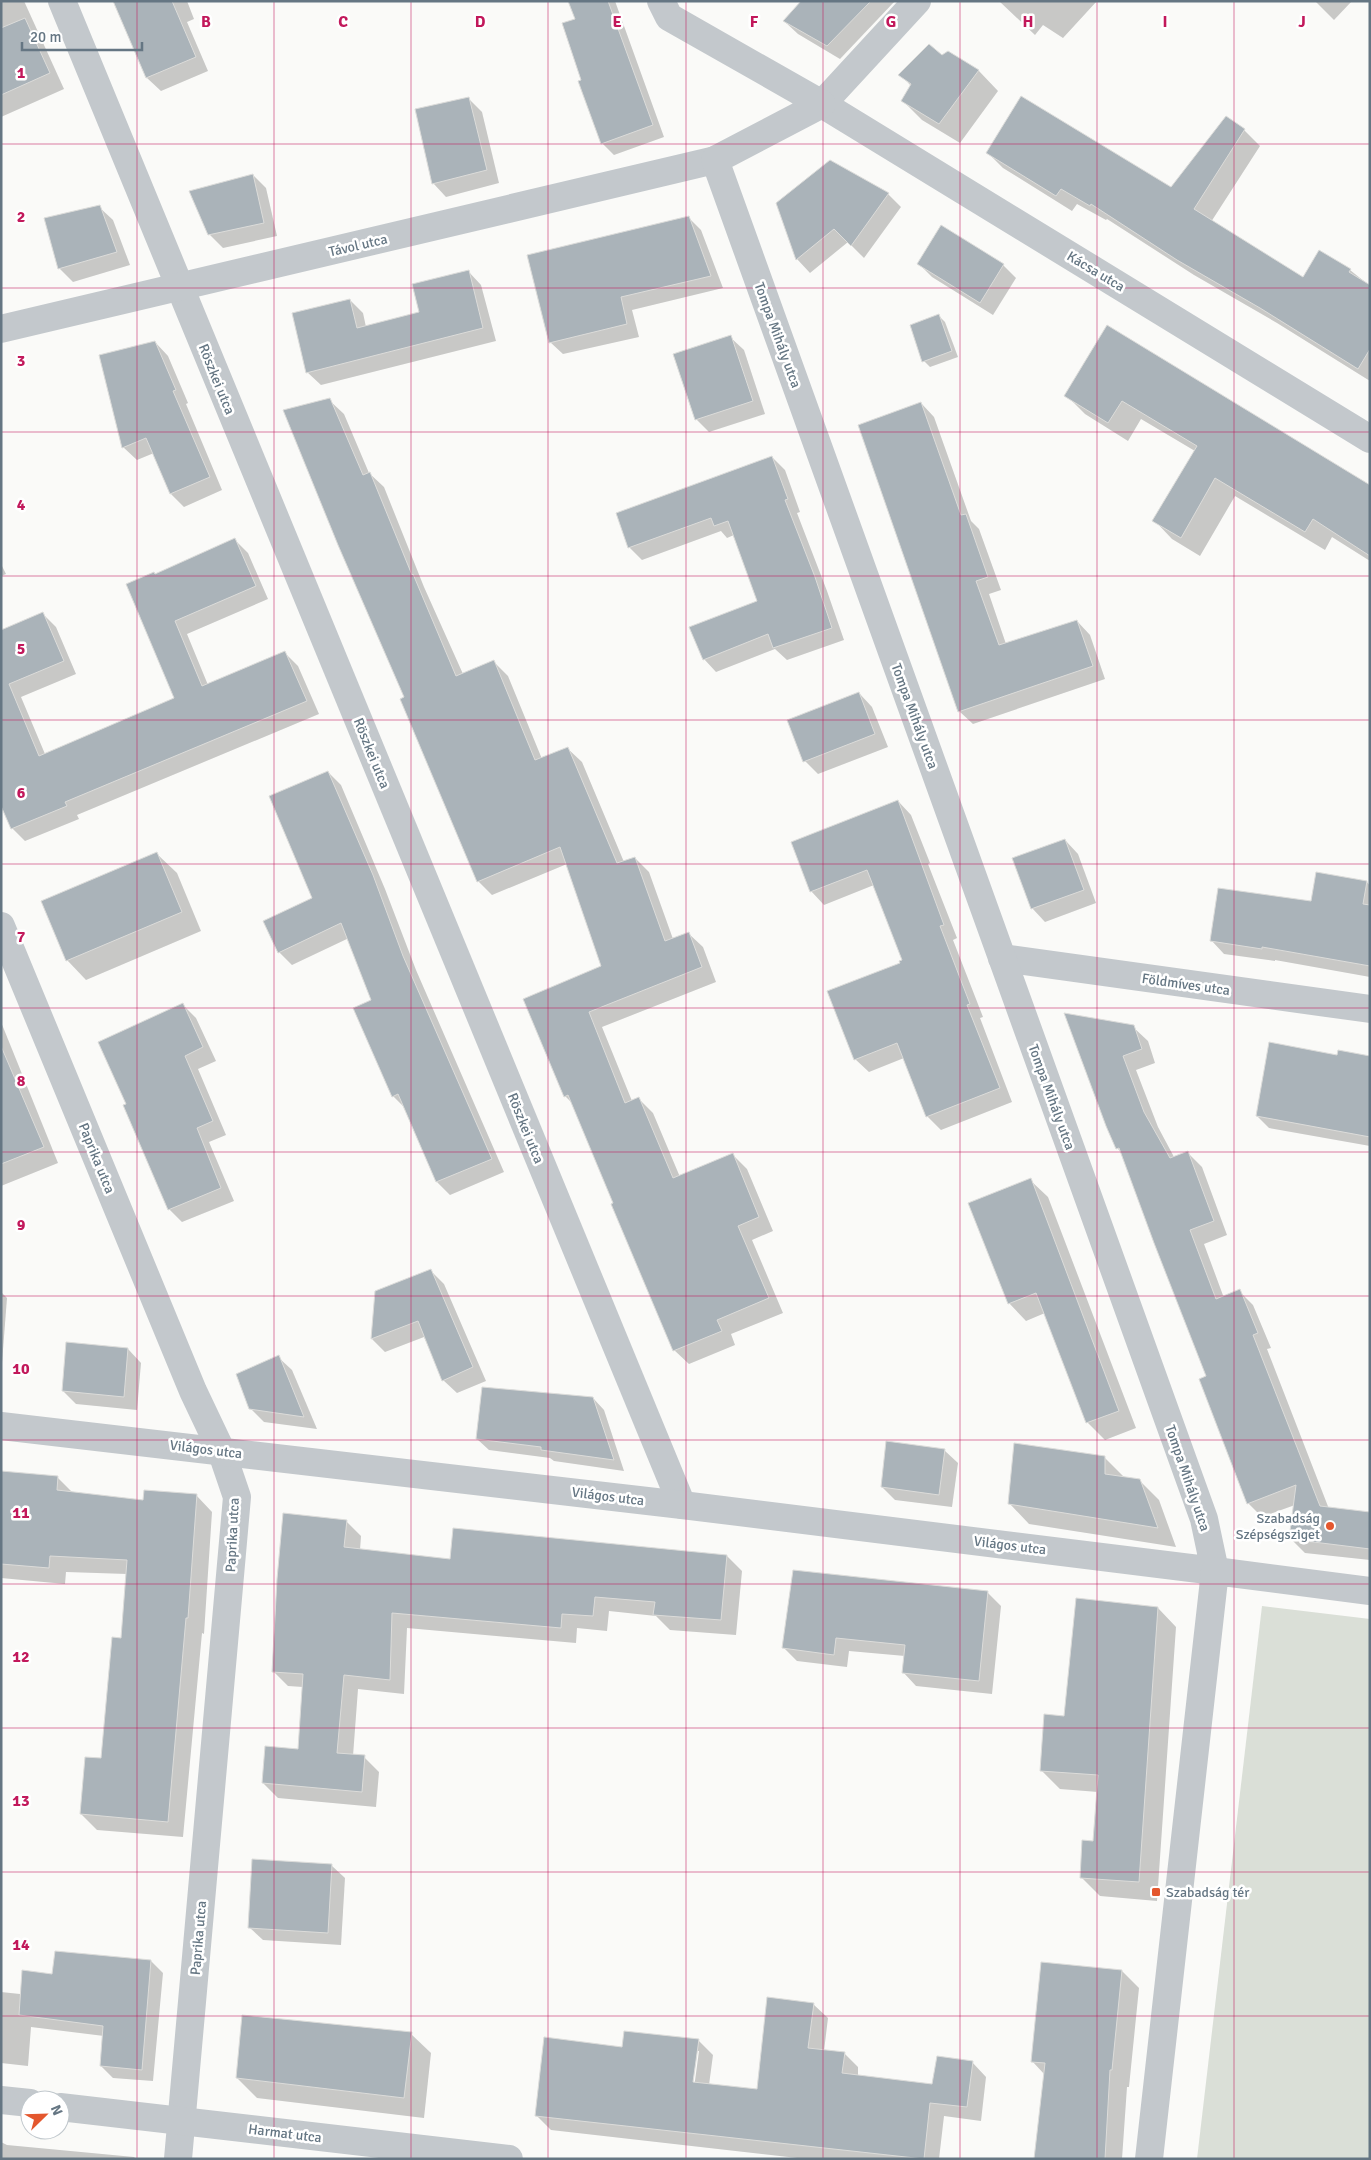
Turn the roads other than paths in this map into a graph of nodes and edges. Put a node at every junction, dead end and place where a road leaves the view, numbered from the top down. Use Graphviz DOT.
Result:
graph roads {
  1 [pos="62,1"];
  2 [pos="661,1"];
  3 [pos="917,1"];
  4 [pos="822,104"];
  5 [pos="714,160"];
  6 [pos="180,288"];
  7 [pos="1,329"];
  8 [pos="1370,439"];
  9 [pos="1,926"];
  10 [pos="1002,958"];
  11 [pos="1370,1009"];
  12 [pos="1,1426"];
  13 [pos="221,1450"];
  14 [pos="682,1505"];
  15 [pos="1215,1571"];
  16 [pos="1370,1591"];
  17 [pos="1,2100"];
  18 [pos="20,2102"];
  19 [pos="70,2108"];
  20 [pos="181,2121"];
  21 [pos="178,2159"];
  22 [pos="509,2159"];
  23 [pos="1150,2159"];
  1 -- 6 [label="street, Röszkei utca"];
  2 -- 4 [label="street"];
  3 -- 4 [label="street"];
  4 -- 5 [label="street"];
  4 -- 8 [label="street, Kácsa utca"];
  5 -- 6 [label="street, Távol utca"];
  5 -- 10 [label="street, Tompa Mihály utca"];
  6 -- 7 [label="street, Távol utca"];
  6 -- 14 [label="street, Röszkei utca"];
  9 -- 13 [label="street, Paprika utca"];
  10 -- 11 [label="street, Földmíves utca"];
  10 -- 15 [label="street, Tompa Mihály utca"];
  12 -- 13 [label="street, Világos utca"];
  13 -- 14 [label="street, Világos utca"];
  13 -- 20 [label="street, Paprika utca"];
  14 -- 15 [label="street, Világos utca"];
  15 -- 16 [label="street"];
  15 -- 23 [label="street"];
  17 -- 18 [label="street"];
  19 -- 20 [label="street, Harmat utca"];
  20 -- 21 [label="street, Paprika utca"];
  20 -- 22 [label="street, Harmat utca"];
}
